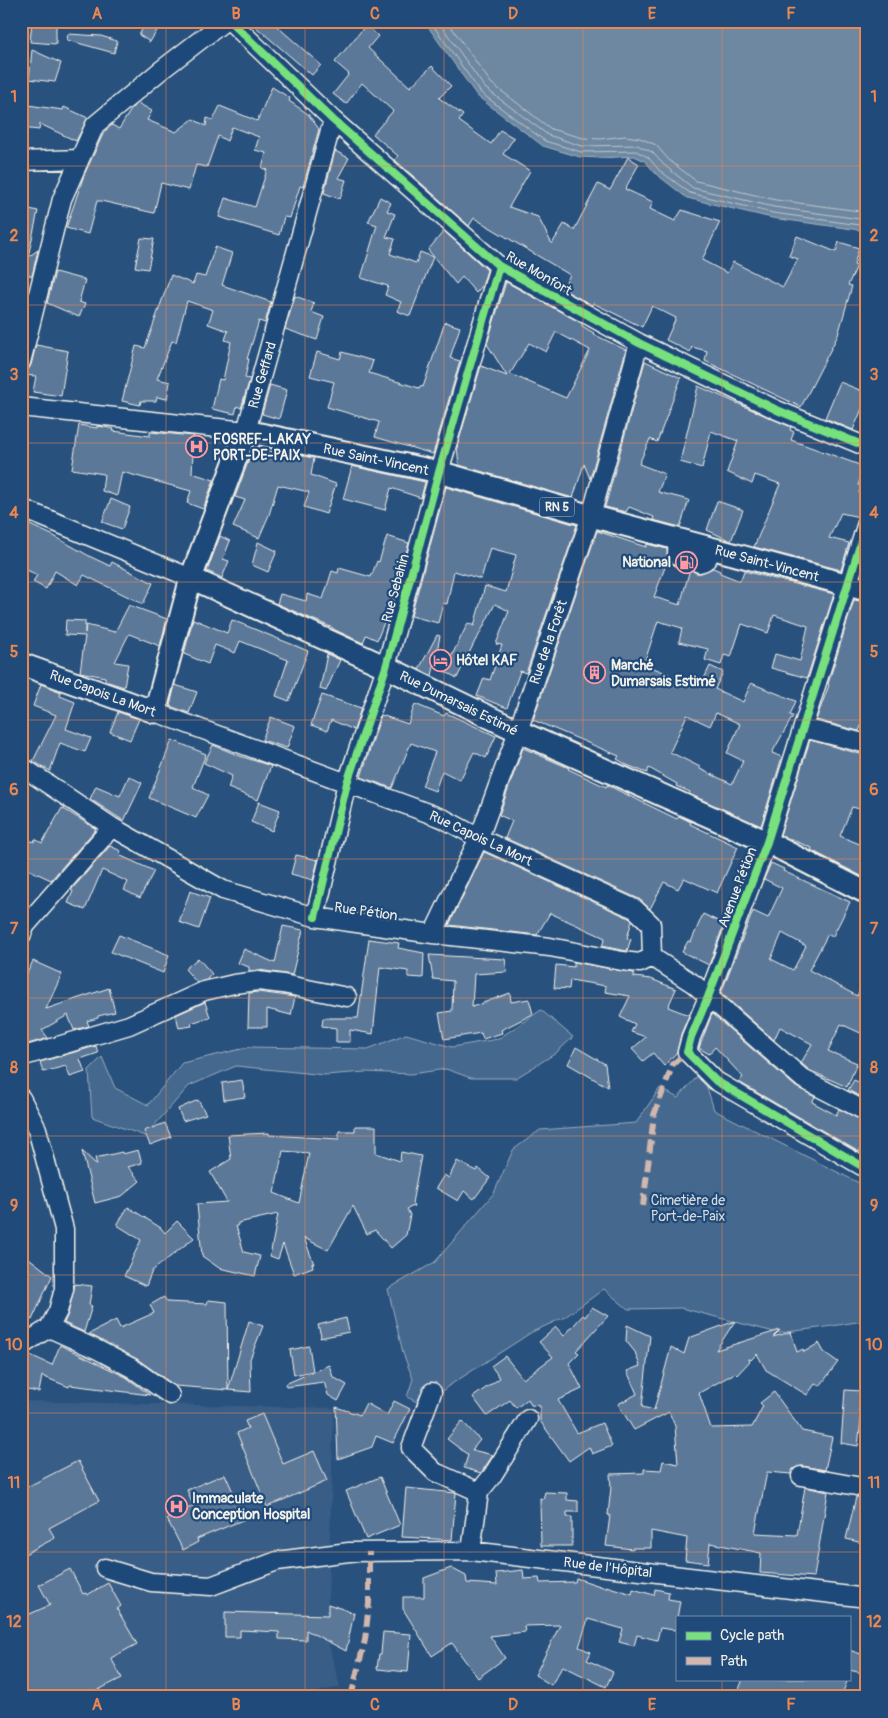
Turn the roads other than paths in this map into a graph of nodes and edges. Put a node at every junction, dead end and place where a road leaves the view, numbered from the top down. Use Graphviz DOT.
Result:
graph roads {
  1 [pos="225,21"];
  2 [pos="230,21"];
  3 [pos="333,120"];
  4 [pos="80,159"];
  5 [pos="21,161"];
  6 [pos="499,266"];
  7 [pos="639,343"];
  8 [pos="21,362"];
  9 [pos="21,407"];
  10 [pos="246,431"];
  11 [pos="867,447"];
  12 [pos="439,472"];
  13 [pos="21,508"];
  14 [pos="590,516"];
  15 [pos="867,523"];
  16 [pos="191,578"];
  17 [pos="857,588"];
  18 [pos="21,664"];
  19 [pos="386,667"];
  20 [pos="155,712"];
  21 [pos="804,728"];
  22 [pos="518,731"];
  23 [pos="867,744"];
  24 [pos="21,766"];
  25 [pos="348,782"];
  26 [pos="112,827"];
  27 [pos="479,838"];
  28 [pos="767,842"];
  29 [pos="867,893"];
  30 [pos="316,917"];
  31 [pos="433,934"];
  32 [pos="21,936"];
  33 [pos="652,957"];
  34 [pos="708,997"];
  35 [pos="347,998"];
  36 [pos="21,1057"];
  37 [pos="21,1098"];
  38 [pos="867,1112"];
  39 [pos="867,1169"];
  40 [pos="48,1328"];
  41 [pos="21,1346"];
  42 [pos="432,1392"];
  43 [pos="170,1395"];
  44 [pos="528,1419"];
  45 [pos="801,1476"];
  46 [pos="867,1488"];
  47 [pos="479,1492"];
  48 [pos="471,1551"];
  49 [pos="105,1568"];
  50 [pos="867,1598"];
  1 -- 4 [label="street"];
  2 -- 3 [label="street, Rue Monfort"];
  3 -- 6 [label="street, Rue Monfort"];
  3 -- 10 [label="street, Rue Geffard"];
  4 -- 5 [label="street"];
  4 -- 8 [label="street"];
  6 -- 7 [label="street, Rue Monfort"];
  6 -- 12 [label="street, Rue Sebahin"];
  7 -- 11 [label="street, Rue Monfort"];
  7 -- 14 [label="street, Rue de la Forêt"];
  9 -- 10 [label="street, Rue Saint-Vincent / RN 5"];
  10 -- 12 [label="main road, Rue Saint-Vincent / RN 5"];
  10 -- 16 [label="main road, Rue Geffard"];
  12 -- 14 [label="main road, Rue Saint-Vincent / RN 5"];
  12 -- 19 [label="street, Rue Sebahin"];
  13 -- 16 [label="street, Rue Dumarsais Estimé"];
  14 -- 17 [label="main road, Rue Saint-Vincent / RN 5"];
  14 -- 22 [label="street, Rue de la Forêt"];
  15 -- 17 [label="street, Avenue Pétion"];
  16 -- 19 [label="main road, Rue Dumarsais Estimé"];
  16 -- 20 [label="main road, Rue Geffard"];
  17 -- 21 [label="street, Avenue Pétion"];
  18 -- 20 [label="main road, Rue Capois La Mort"];
  19 -- 22 [label="main road, Rue Dumarsais Estimé"];
  19 -- 25 [label="street, Rue Sebahin"];
  20 -- 25 [label="street, Rue Capois La Mort"];
  21 -- 23 [label="street"];
  21 -- 28 [label="street, Avenue Pétion"];
  22 -- 27 [label="street, Rue de la Forêt"];
  22 -- 28 [label="main road, Rue Dumarsais Estimé"];
  24 -- 26 [label="street, Rue Pétion"];
  25 -- 27 [label="street, Rue Capois La Mort"];
  25 -- 30 [label="street, Rue Sebahin"];
  26 -- 30 [label="street, Rue Pétion"];
  26 -- 32 [label="street"];
  27 -- 31 [label="street, Rue de la Forêt"];
  27 -- 33 [label="street, Rue Capois La Mort"];
  28 -- 29 [label="main road, Rue Dumarsais Estimé"];
  28 -- 34 [label="street, Avenue Pétion"];
  30 -- 31 [label="street, Rue Pétion"];
  31 -- 33 [label="street, Rue Pétion"];
  33 -- 34 [label="street"];
  34 -- 38 [label="street"];
  34 -- 39 [label="street, Avenue Pétion"];
  35 -- 36 [label="street"];
  37 -- 40 [label="street"];
  40 -- 41 [label="street"];
  40 -- 43 [label="street"];
  42 -- 47 [label="street"];
  44 -- 47 [label="street"];
  45 -- 46 [label="street"];
  47 -- 48 [label="street"];
  48 -- 49 [label="street, Rue de l'Hôpital"];
  48 -- 50 [label="street, Rue de l'Hôpital"];
}
